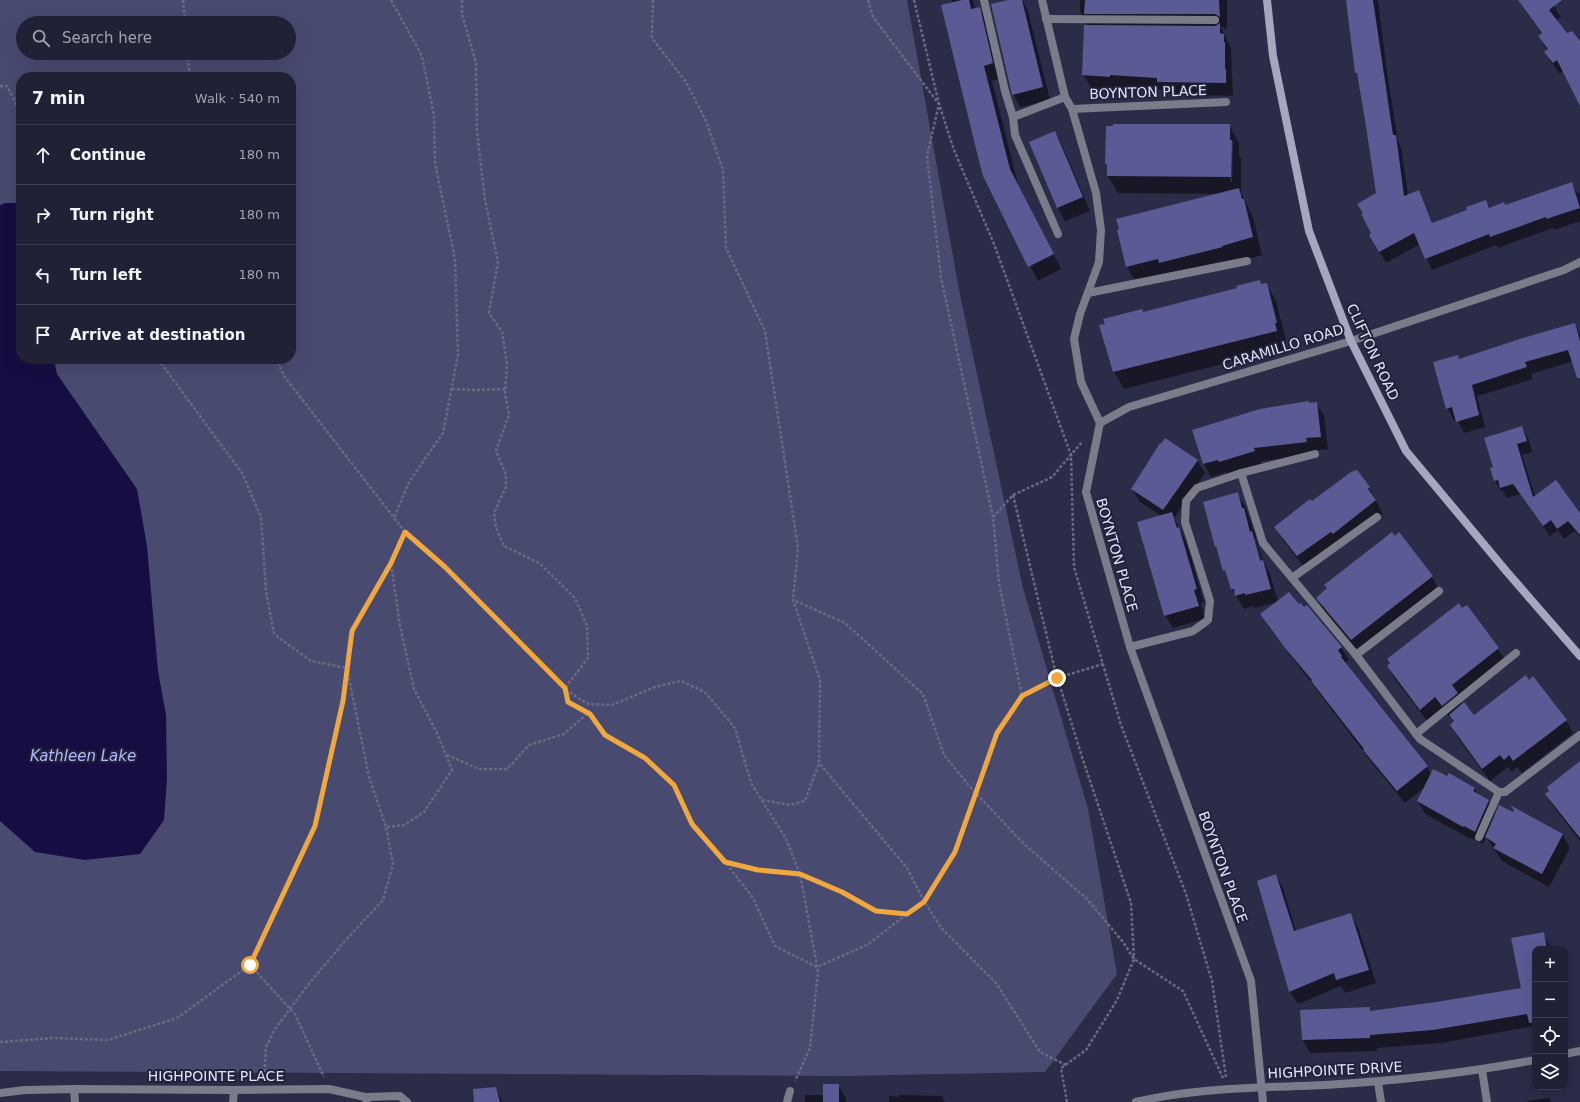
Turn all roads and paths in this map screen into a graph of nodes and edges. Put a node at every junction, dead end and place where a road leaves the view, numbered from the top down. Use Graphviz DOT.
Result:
graph roads {
  1 [pos="183,0"];
  2 [pos="391,0"];
  3 [pos="462,0"];
  4 [pos="653,0"];
  5 [pos="868,0"];
  6 [pos="914,0"];
  7 [pos="984,0"];
  8 [pos="1042,0"];
  9 [pos="1267,0"];
  10 [pos="184,16"];
  11 [pos="1046,19"];
  12 [pos="1215,20"];
  13 [pos="188,60"];
  14 [pos="189,72"];
  15 [pos="0,86"];
  16 [pos="1065,97"];
  17 [pos="1226,102"];
  18 [pos="16,103"];
  19 [pos="939,104"];
  20 [pos="1072,109"];
  21 [pos="1012,117"];
  22 [pos="1058,234"];
  23 [pos="1247,261"];
  24 [pos="1580,262"];
  25 [pos="1088,293"];
  26 [pos="1351,341"];
  27 [pos="162,364"];
  28 [pos="278,364"];
  29 [pos="452,389"];
  30 [pos="506,389"];
  31 [pos="1100,423"];
  32 [pos="1315,454"];
  33 [pos="1071,455"];
  34 [pos="1241,473"];
  35 [pos="1013,495"];
  36 [pos="1377,517"];
  37 [pos="394,518"];
  38 [pos="993,518"];
  39 [pos="405,532"];
  40 [pos="391,563"];
  41 [pos="1292,578"];
  42 [pos="1439,591"];
  43 [pos="793,600"];
  44 [pos="1130,647"];
  45 [pos="1516,653"];
  46 [pos="1356,655"];
  47 [pos="1580,656"];
  48 [pos="1103,664"];
  49 [pos="347,668"];
  50 [pos="1057,678"];
  51 [pos="565,688"];
  52 [pos="1022,696"];
  53 [pos="588,713"];
  54 [pos="1416,734"];
  55 [pos="1580,735"];
  56 [pos="446,755"];
  57 [pos="819,763"];
  58 [pos="1498,792"];
  59 [pos="976,793"];
  60 [pos="762,800"];
  61 [pos="386,827"];
  62 [pos="1479,837"];
  63 [pos="725,862"];
  64 [pos="800,874"];
  65 [pos="924,902"];
  66 [pos="907,914"];
  67 [pos="1134,959"];
  68 [pos="250,965"];
  69 [pos="817,967"];
  70 [pos="0,1042"];
  71 [pos="1580,1051"];
  72 [pos="1568,1053"];
  73 [pos="1532,1061"];
  74 [pos="1066,1065"];
  75 [pos="1482,1070"];
  76 [pos="1378,1082"];
  77 [pos="1262,1088"];
  78 [pos="74,1089"];
  79 [pos="264,1089"];
  80 [pos="329,1089"];
  81 [pos="1228,1089"];
  82 [pos="234,1090"];
  83 [pos="790,1091"];
  84 [pos="0,1093"];
  85 [pos="366,1100"];
  86 [pos="75,1102"];
  87 [pos="233,1102"];
  88 [pos="407,1102"];
  89 [pos="788,1102"];
  90 [pos="1067,1102"];
  91 [pos="1136,1102"];
  92 [pos="1263,1102"];
  93 [pos="1381,1102"];
  94 [pos="1487,1102"];
  1 -- 10 [label="path"];
  2 -- 29 [label="path"];
  3 -- 30 [label="path"];
  4 -- 43 [label="path"];
  5 -- 19 [label="path"];
  6 -- 19 [label="path"];
  7 -- 21 [label="street"];
  8 -- 11 [label="street, BOYNTON PLACE"];
  9 -- 26 [label="main road, CLIFTON ROAD"];
  11 -- 12 [label="street"];
  11 -- 16 [label="street, BOYNTON PLACE"];
  13 -- 14 [label="path"];
  15 -- 18 [label="path"];
  16 -- 20 [label="street, BOYNTON PLACE"];
  16 -- 21 [label="street"];
  17 -- 20 [label="street, BOYNTON PLACE"];
  19 -- 33 [label="path"];
  19 -- 38 [label="path"];
  20 -- 25 [label="street, BOYNTON PLACE"];
  21 -- 22 [label="street"];
  23 -- 25 [label="street"];
  24 -- 26 [label="street, CARAMILLO ROAD"];
  25 -- 31 [label="street, BOYNTON PLACE"];
  26 -- 31 [label="street, CARAMILLO ROAD"];
  26 -- 47 [label="main road, CLIFTON ROAD"];
  27 -- 49 [label="path"];
  28 -- 37 [label="path"];
  29 -- 30 [label="path"];
  29 -- 37 [label="path"];
  30 -- 51 [label="path"];
  31 -- 33 [label="path"];
  31 -- 44 [label="street, BOYNTON PLACE"];
  32 -- 34 [label="street"];
  33 -- 35 [label="path"];
  33 -- 48 [label="path"];
  34 -- 41 [label="street"];
  34 -- 44 [label="street"];
  35 -- 38 [label="path"];
  35 -- 50 [label="path"];
  36 -- 41 [label="street"];
  37 -- 39 [label="path"];
  38 -- 52 [label="path"];
  39 -- 40 [label="path"];
  39 -- 51 [label="path"];
  40 -- 49 [label="path"];
  40 -- 56 [label="path"];
  41 -- 46 [label="street"];
  42 -- 46 [label="street"];
  43 -- 57 [label="path"];
  43 -- 59 [label="path"];
  44 -- 77 [label="street, BOYNTON PLACE"];
  45 -- 54 [label="street"];
  46 -- 54 [label="street"];
  48 -- 50 [label="path"];
  48 -- 81 [label="path"];
  49 -- 61 [label="path"];
  49 -- 68 [label="path"];
  50 -- 52 [label="path"];
  50 -- 67 [label="path"];
  51 -- 53 [label="path"];
  51 -- 60 [label="path"];
  52 -- 59 [label="path"];
  53 -- 56 [label="path"];
  53 -- 63 [label="path"];
  54 -- 58 [label="street"];
  55 -- 58 [label="street"];
  56 -- 61 [label="path"];
  57 -- 60 [label="path"];
  57 -- 65 [label="path"];
  58 -- 62 [label="street"];
  59 -- 65 [label="path"];
  59 -- 67 [label="path"];
  60 -- 64 [label="path"];
  61 -- 79 [label="path"];
  63 -- 64 [label="path"];
  63 -- 69 [label="path"];
  64 -- 66 [label="path"];
  64 -- 69 [label="path"];
  65 -- 66 [label="path"];
  65 -- 74 [label="path"];
  66 -- 69 [label="path"];
  67 -- 74 [label="path"];
  67 -- 81 [label="path"];
  68 -- 70 [label="path"];
  68 -- 80 [label="path"];
  69 -- 83 [label="path"];
  71 -- 72 [label="street"];
  73 -- 75 [label="street, HIGHPOINTE DRIVE"];
  74 -- 90 [label="path"];
  75 -- 76 [label="street, HIGHPOINTE DRIVE"];
  75 -- 94 [label="street"];
  76 -- 77 [label="street, HIGHPOINTE DRIVE"];
  76 -- 93 [label="street"];
  77 -- 81 [label="street, HIGHPOINTE DRIVE"];
  77 -- 92 [label="street, BOYNTON PLACE"];
  78 -- 82 [label="street, HIGHPOINTE PLACE"];
  78 -- 84 [label="street, HIGHPOINTE PLACE"];
  78 -- 86 [label="street"];
  79 -- 80 [label="street, HIGHPOINTE PLACE"];
  79 -- 82 [label="street, HIGHPOINTE PLACE"];
  80 -- 85 [label="street, HIGHPOINTE PLACE"];
  81 -- 91 [label="street, HIGHPOINTE DRIVE"];
  82 -- 87 [label="street"];
  83 -- 89 [label="street"];
  85 -- 88 [label="street, HIGHPOINTE PLACE"];
}
